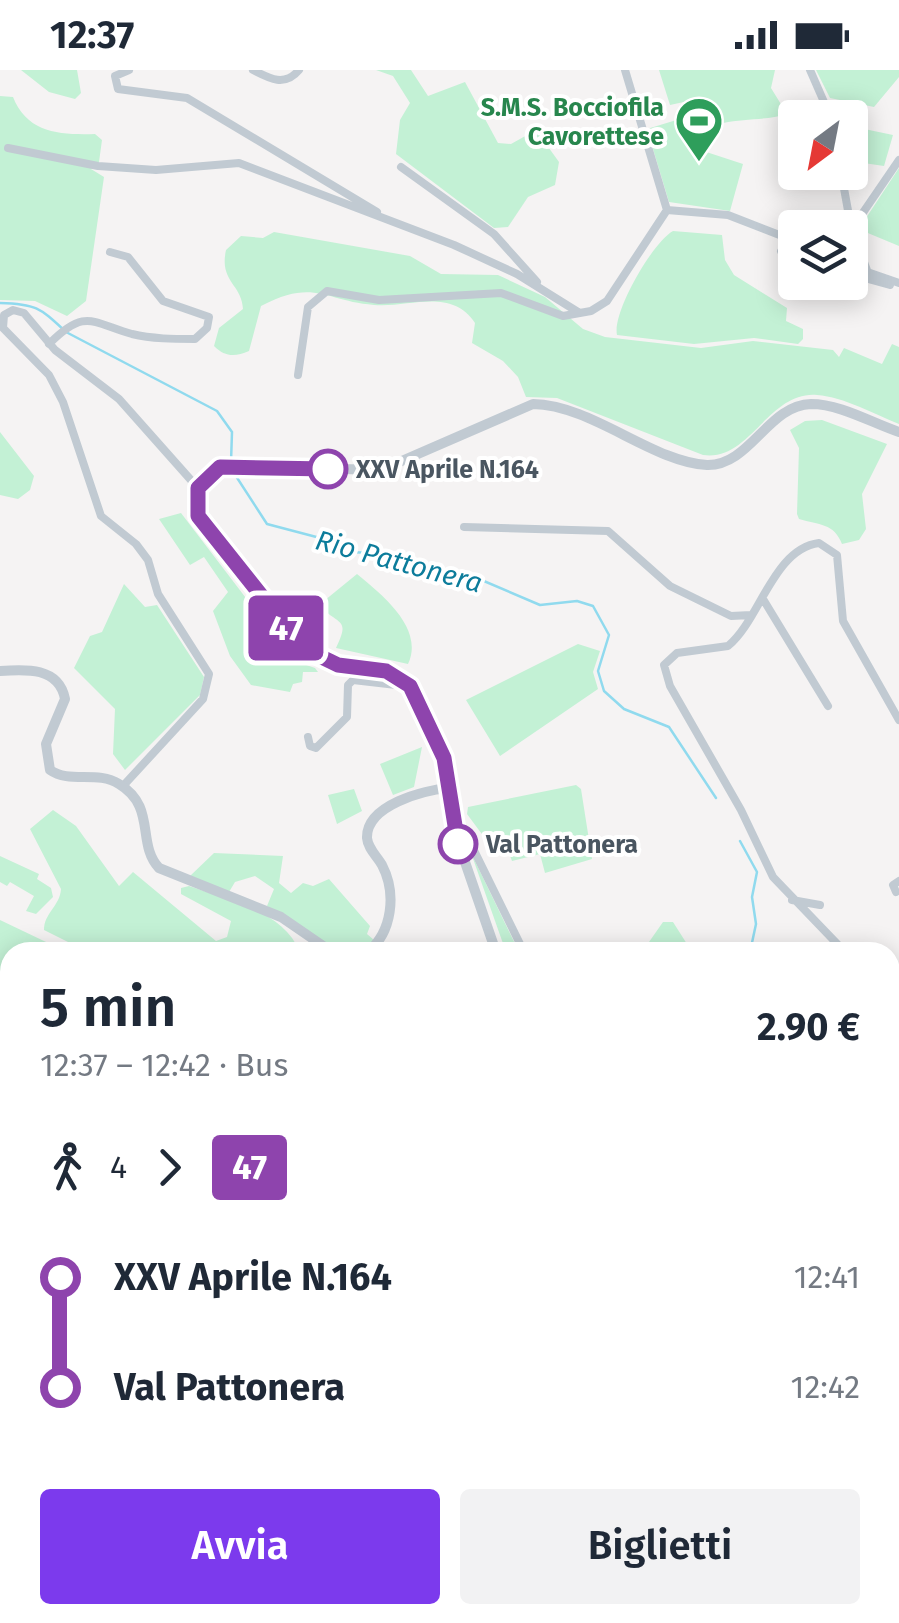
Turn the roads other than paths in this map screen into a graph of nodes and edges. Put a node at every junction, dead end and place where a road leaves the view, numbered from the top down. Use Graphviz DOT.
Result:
graph roads {
  1 [pos="129,70"];
  2 [pos="253,70"];
  3 [pos="299,70"];
  4 [pos="625,70"];
  5 [pos="810,70"];
  6 [pos="823,100"];
  7 [pos="8,148"];
  8 [pos="899,160"];
  9 [pos="401,166"];
  10 [pos="667,210"];
  11 [pos="865,210"];
  12 [pos="380,215"];
  13 [pos="778,234"];
  14 [pos="110,252"];
  15 [pos="868,273"];
  16 [pos="868,279"];
  17 [pos="899,283"];
  18 [pos="546,293"];
  19 [pos="578,312"];
  20 [pos="49,344"];
  21 [pos="298,375"];
  22 [pos="899,432"];
  23 [pos="198,488"];
  24 [pos="464,527"];
  25 [pos="763,599"];
  26 [pos="751,615"];
  27 [pos="0,670"];
  28 [pos="410,686"];
  29 [pos="828,706"];
  30 [pos="899,720"];
  31 [pos="308,736"];
  32 [pos="123,786"];
  33 [pos="449,788"];
  34 [pos="452,816"];
  35 [pos="899,881"];
  36 [pos="896,892"];
  37 [pos="792,900"];
  38 [pos="820,905"];
  39 [pos="317,942"];
  40 [pos="377,942"];
  41 [pos="491,942"];
  42 [pos="519,942"];
  43 [pos="835,942"];
  1 -- 12 [label="street"];
  2 -- 3 [label="street"];
  4 -- 10 [label="street"];
  5 -- 6 [label="street"];
  7 -- 12 [label="street"];
  8 -- 11 [label="street"];
  9 -- 18 [label="street"];
  10 -- 13 [label="street"];
  10 -- 19 [label="street"];
  12 -- 18 [label="street"];
  14 -- 20 [label="street"];
  15 -- 17 [label="street"];
  16 -- 17 [label="street"];
  18 -- 19 [label="street"];
  19 -- 21 [label="street"];
  20 -- 23 [label="street"];
  20 -- 32 [label="street"];
  22 -- 23 [label="street"];
  23 -- 28 [label="street"];
  24 -- 26 [label="street"];
  25 -- 26 [label="street"];
  25 -- 29 [label="street"];
  25 -- 30 [label="street"];
  26 -- 37 [label="street"];
  27 -- 32 [label="street"];
  28 -- 31 [label="street"];
  28 -- 33 [label="street"];
  32 -- 39 [label="street"];
  33 -- 34 [label="street"];
  33 -- 40 [label="street"];
  34 -- 41 [label="street"];
  34 -- 42 [label="street"];
  35 -- 36 [label="street"];
  37 -- 38 [label="street"];
  37 -- 43 [label="street"];
}
